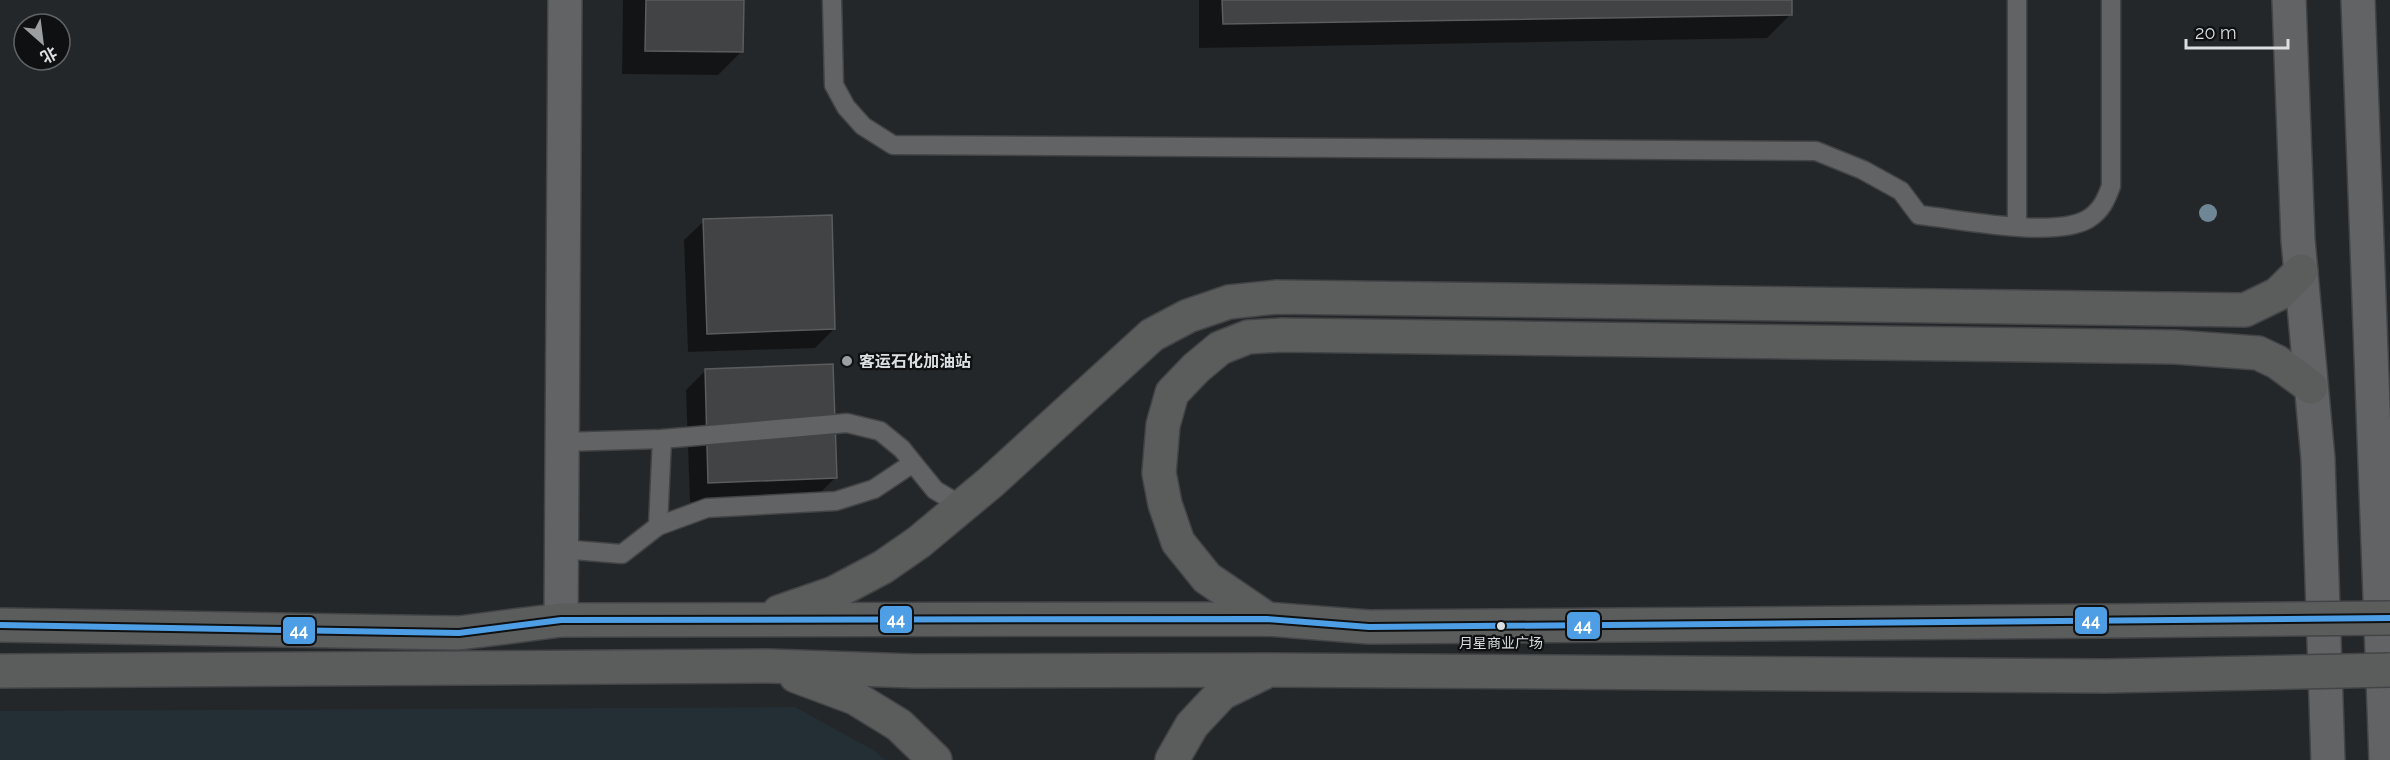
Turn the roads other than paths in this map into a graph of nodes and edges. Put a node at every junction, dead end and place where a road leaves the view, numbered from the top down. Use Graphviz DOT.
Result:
graph roads {
  1 [pos="565,0"];
  2 [pos="832,0"];
  3 [pos="2017,0"];
  4 [pos="2111,0"];
  5 [pos="2289,0"];
  6 [pos="2358,0"];
  7 [pos="2017,226"];
  8 [pos="2301,271"];
  9 [pos="2311,387"];
  10 [pos="662,439"];
  11 [pos="562,442"];
  12 [pos="913,463"];
  13 [pos="962,506"];
  14 [pos="658,526"];
  15 [pos="561,549"];
  16 [pos="2390,618"];
  17 [pos="1267,619"];
  18 [pos="561,620"];
  19 [pos="752,621"];
  20 [pos="0,625"];
  21 [pos="769,666"];
  22 [pos="1269,669"];
  23 [pos="2390,670"];
  24 [pos="0,671"];
  25 [pos="935,760"];
  26 [pos="1172,760"];
  27 [pos="2328,760"];
  28 [pos="2386,760"];
  1 -- 11 [label="street"];
  2 -- 7 [label="lane"];
  3 -- 7 [label="lane"];
  4 -- 7 [label="lane"];
  5 -- 8 [label="street"];
  6 -- 28 [label="street"];
  8 -- 9 [label="street"];
  8 -- 13 [label="main road"];
  9 -- 17 [label="main road"];
  9 -- 27 [label="street"];
  10 -- 11 [label="lane"];
  10 -- 12 [label="lane"];
  10 -- 14 [label="lane"];
  11 -- 15 [label="street"];
  12 -- 13 [label="lane"];
  12 -- 14 [label="lane"];
  13 -- 19 [label="main road"];
  14 -- 15 [label="lane"];
  15 -- 18 [label="street"];
  16 -- 17 [label="main road, bridge"];
  17 -- 19 [label="main road"];
  18 -- 19 [label="main road"];
  18 -- 20 [label="main road"];
  21 -- 22 [label="main road"];
  21 -- 24 [label="main road"];
  21 -- 25 [label="main road"];
  22 -- 23 [label="main road, bridge"];
  22 -- 26 [label="main road"];
}
